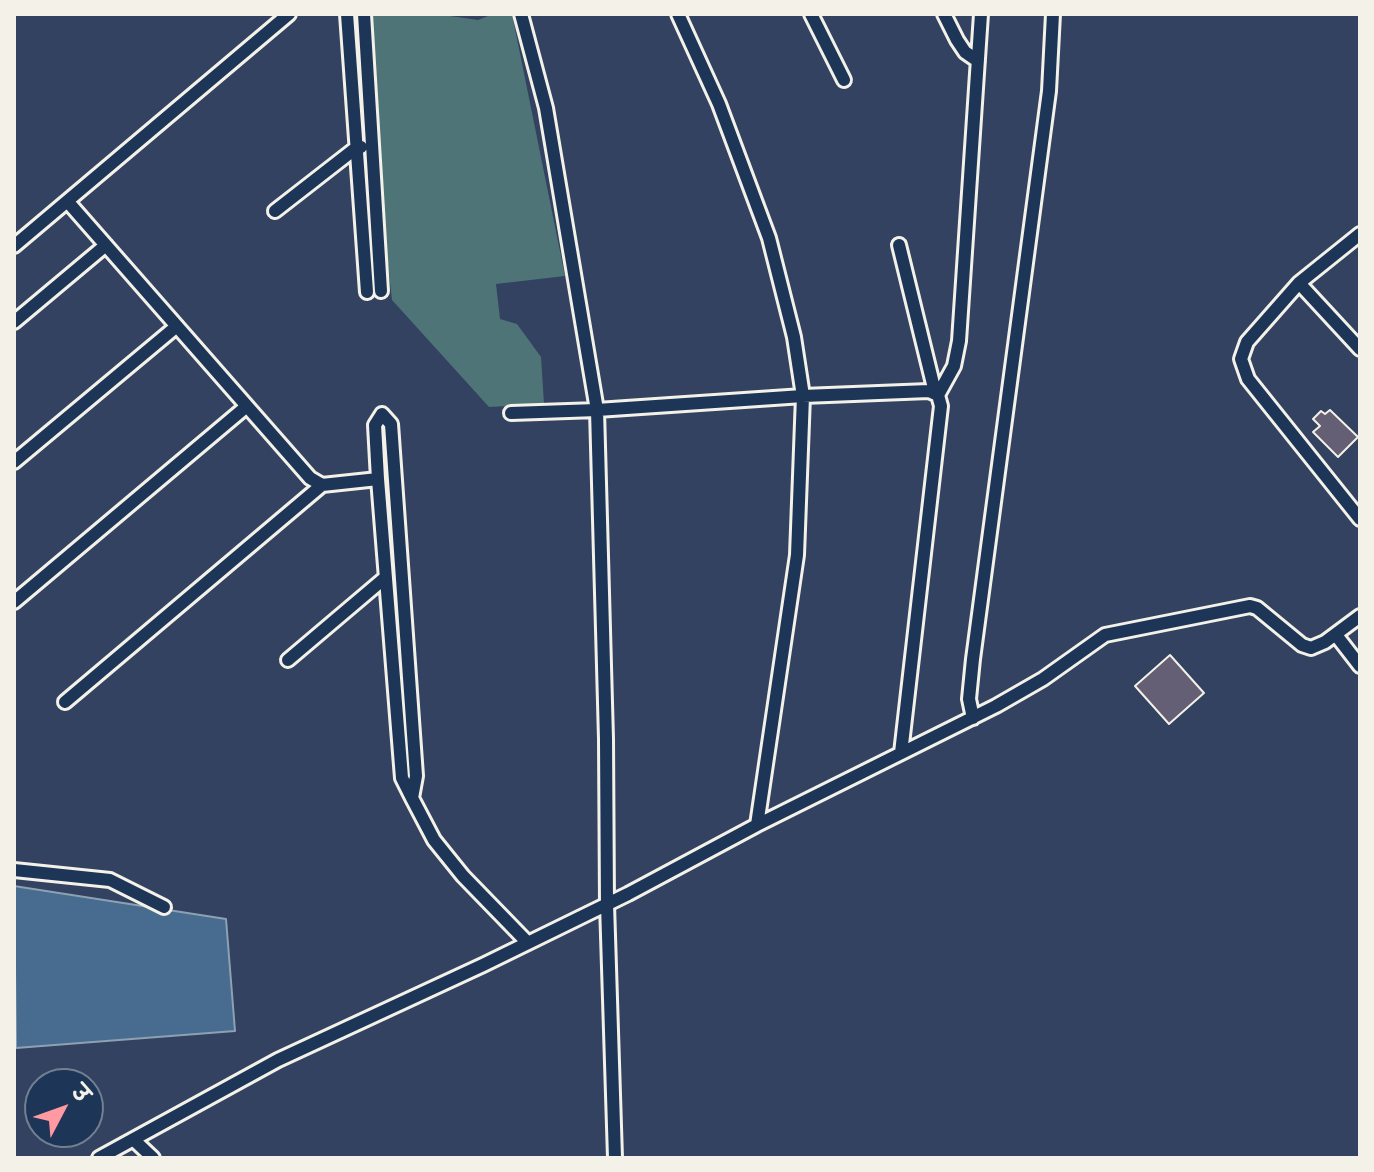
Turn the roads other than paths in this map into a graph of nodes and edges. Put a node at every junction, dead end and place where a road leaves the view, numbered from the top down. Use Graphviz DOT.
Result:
graph roads {
  1 [pos="289,14"];
  2 [pos="347,14"];
  3 [pos="364,14"];
  4 [pos="521,14"];
  5 [pos="678,14"];
  6 [pos="811,14"];
  7 [pos="944,14"];
  8 [pos="981,14"];
  9 [pos="1053,14"];
  10 [pos="978,61"];
  11 [pos="844,80"];
  12 [pos="372,145"];
  13 [pos="356,148"];
  14 [pos="68,202"];
  15 [pos="275,211"];
  16 [pos="1360,234"];
  17 [pos="106,245"];
  18 [pos="899,245"];
  19 [pos="14,246"];
  20 [pos="1299,283"];
  21 [pos="381,291"];
  22 [pos="367,292"];
  23 [pos="14,322"];
  24 [pos="177,326"];
  25 [pos="1360,349"];
  26 [pos="937,394"];
  27 [pos="803,396"];
  28 [pos="247,406"];
  29 [pos="597,410"];
  30 [pos="511,413"];
  31 [pos="14,462"];
  32 [pos="378,479"];
  33 [pos="322,485"];
  34 [pos="1360,519"];
  35 [pos="386,577"];
  36 [pos="14,602"];
  37 [pos="1360,616"];
  38 [pos="1336,635"];
  39 [pos="288,660"];
  40 [pos="1360,666"];
  41 [pos="65,702"];
  42 [pos="973,718"];
  43 [pos="901,753"];
  44 [pos="412,798"];
  45 [pos="757,825"];
  46 [pos="14,870"];
  47 [pos="607,904"];
  48 [pos="164,907"];
  49 [pos="528,943"];
  50 [pos="134,1140"];
  51 [pos="99,1158"];
  52 [pos="153,1158"];
  53 [pos="615,1158"];
  1 -- 14 [label="street"];
  2 -- 13 [label="street"];
  3 -- 12 [label="street"];
  4 -- 29 [label="street"];
  5 -- 27 [label="street"];
  6 -- 11 [label="street"];
  7 -- 10 [label="street"];
  8 -- 10 [label="street"];
  9 -- 42 [label="street"];
  10 -- 26 [label="street"];
  12 -- 13 [label="street"];
  12 -- 21 [label="street"];
  13 -- 15 [label="street"];
  13 -- 22 [label="street"];
  14 -- 17 [label="street"];
  14 -- 19 [label="street"];
  16 -- 20 [label="street"];
  17 -- 23 [label="street"];
  17 -- 24 [label="street"];
  18 -- 26 [label="street"];
  20 -- 25 [label="street"];
  20 -- 34 [label="street"];
  24 -- 28 [label="street"];
  24 -- 31 [label="street"];
  26 -- 27 [label="street"];
  26 -- 43 [label="street"];
  27 -- 29 [label="street"];
  27 -- 45 [label="street"];
  28 -- 33 [label="street"];
  28 -- 36 [label="street"];
  29 -- 30 [label="street"];
  29 -- 47 [label="street"];
  32 -- 33 [label="street"];
  32 -- 35 [label="street"];
  32 -- 44 [label="street"];
  33 -- 41 [label="street"];
  35 -- 39 [label="street"];
  35 -- 44 [label="street"];
  37 -- 38 [label="street"];
  38 -- 40 [label="street"];
  38 -- 42 [label="street"];
  42 -- 43 [label="street"];
  43 -- 45 [label="street"];
  44 -- 49 [label="street"];
  45 -- 47 [label="street"];
  46 -- 48 [label="street"];
  47 -- 49 [label="street"];
  47 -- 53 [label="street"];
  49 -- 50 [label="street"];
  50 -- 51 [label="street"];
  50 -- 52 [label="street"];
}
